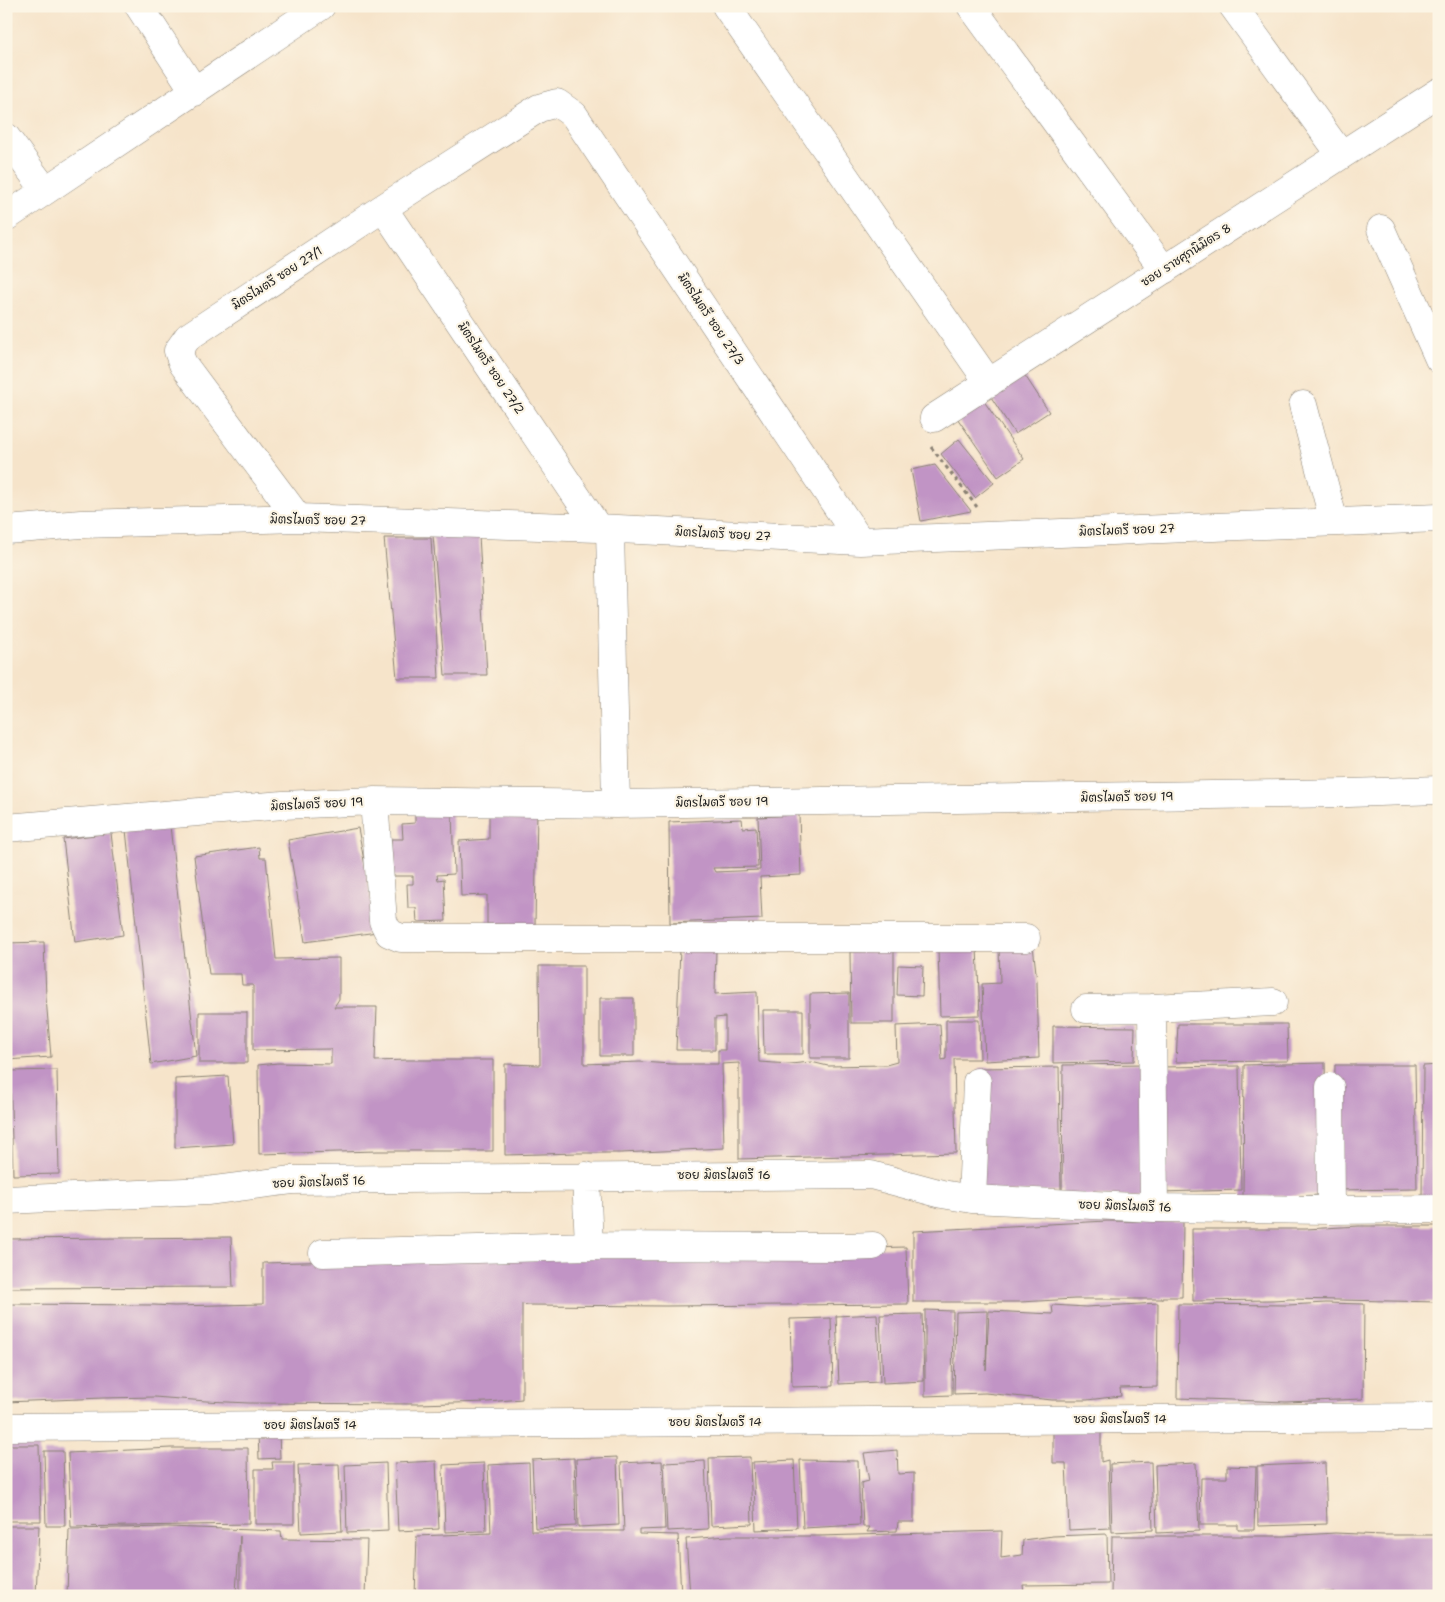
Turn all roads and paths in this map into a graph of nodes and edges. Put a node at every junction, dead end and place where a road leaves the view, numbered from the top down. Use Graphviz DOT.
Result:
graph roads {
  1 [pos="139,6"];
  2 [pos="321,6"];
  3 [pos="726,6"];
  4 [pos="971,6"];
  5 [pos="1233,6"];
  6 [pos="195,92"];
  7 [pos="1439,92"];
  8 [pos="557,103"];
  9 [pos="6,137"];
  10 [pos="1341,155"];
  11 [pos="45,190"];
  12 [pos="383,208"];
  13 [pos="6,217"];
  14 [pos="1381,229"];
  15 [pos="1164,270"];
  16 [pos="1439,359"];
  17 [pos="989,383"];
  18 [pos="1303,405"];
  19 [pos="934,418"];
  20 [pos="298,518"];
  21 [pos="1439,518"];
  22 [pos="1334,522"];
  23 [pos="604,528"];
  24 [pos="6,530"];
  25 [pos="999,536"];
  26 [pos="860,541"];
  27 [pos="1439,790"];
  28 [pos="374,801"];
  29 [pos="616,804"];
  30 [pos="6,828"];
  31 [pos="1026,938"];
  32 [pos="1273,1002"];
  33 [pos="1152,1008"];
  34 [pos="1086,1009"];
  35 [pos="977,1082"];
  36 [pos="1330,1087"];
  37 [pos="586,1176"];
  38 [pos="972,1199"];
  39 [pos="6,1200"];
  40 [pos="1154,1208"];
  41 [pos="1439,1209"];
  42 [pos="1331,1210"];
  43 [pos="588,1246"];
  44 [pos="873,1246"];
  45 [pos="324,1253"];
  46 [pos="1431,1417"];
  47 [pos="6,1428"];
  1 -- 6 [label="street"];
  2 -- 6 [label="street"];
  3 -- 17 [label="street"];
  4 -- 15 [label="street"];
  5 -- 10 [label="street"];
  6 -- 11 [label="street"];
  7 -- 10 [label="street, ซอย ราชศุภนิมิตร 8"];
  8 -- 12 [label="street, มิตรไมตรี ซอย 27/1"];
  8 -- 26 [label="street, มิตรไมตรี ซอย 27/3"];
  9 -- 11 [label="street"];
  10 -- 15 [label="street, ซอย ราชศุภนิมิตร 8"];
  11 -- 13 [label="street"];
  12 -- 20 [label="street, มิตรไมตรี ซอย 27/1"];
  12 -- 23 [label="street, มิตรไมตรี ซอย 27/2"];
  14 -- 16 [label="street"];
  15 -- 17 [label="street, ซอย ราชศุภนิมิตร 8"];
  17 -- 19 [label="street, ซอย ราชศุภนิมิตร 8"];
  18 -- 22 [label="street"];
  19 -- 25 [label="path"];
  20 -- 23 [label="street, มิตรไมตรี ซอย 27"];
  20 -- 24 [label="street, มิตรไมตรี ซอย 27"];
  21 -- 22 [label="street, มิตรไมตรี ซอย 27"];
  22 -- 25 [label="street, มิตรไมตรี ซอย 27"];
  23 -- 26 [label="street, มิตรไมตรี ซอย 27"];
  23 -- 29 [label="street"];
  25 -- 26 [label="street, มิตรไมตรี ซอย 27"];
  27 -- 29 [label="street, มิตรไมตรี ซอย 19"];
  28 -- 29 [label="street, มิตรไมตรี ซอย 19"];
  28 -- 30 [label="street, มิตรไมตรี ซอย 19"];
  28 -- 31 [label="street"];
  32 -- 33 [label="street"];
  33 -- 34 [label="street"];
  33 -- 40 [label="street"];
  35 -- 38 [label="street"];
  36 -- 42 [label="street"];
  37 -- 38 [label="street, ซอย มิตรไมตรี 16"];
  37 -- 39 [label="street, ซอย มิตรไมตรี 16"];
  37 -- 43 [label="street"];
  38 -- 40 [label="street, ซอย มิตรไมตรี 16"];
  40 -- 42 [label="street, ซอย มิตรไมตรี 16"];
  41 -- 42 [label="street, ซอย มิตรไมตรี 16"];
  43 -- 44 [label="street"];
  43 -- 45 [label="street"];
  46 -- 47 [label="street, ซอย มิตรไมตรี 14"];
}
